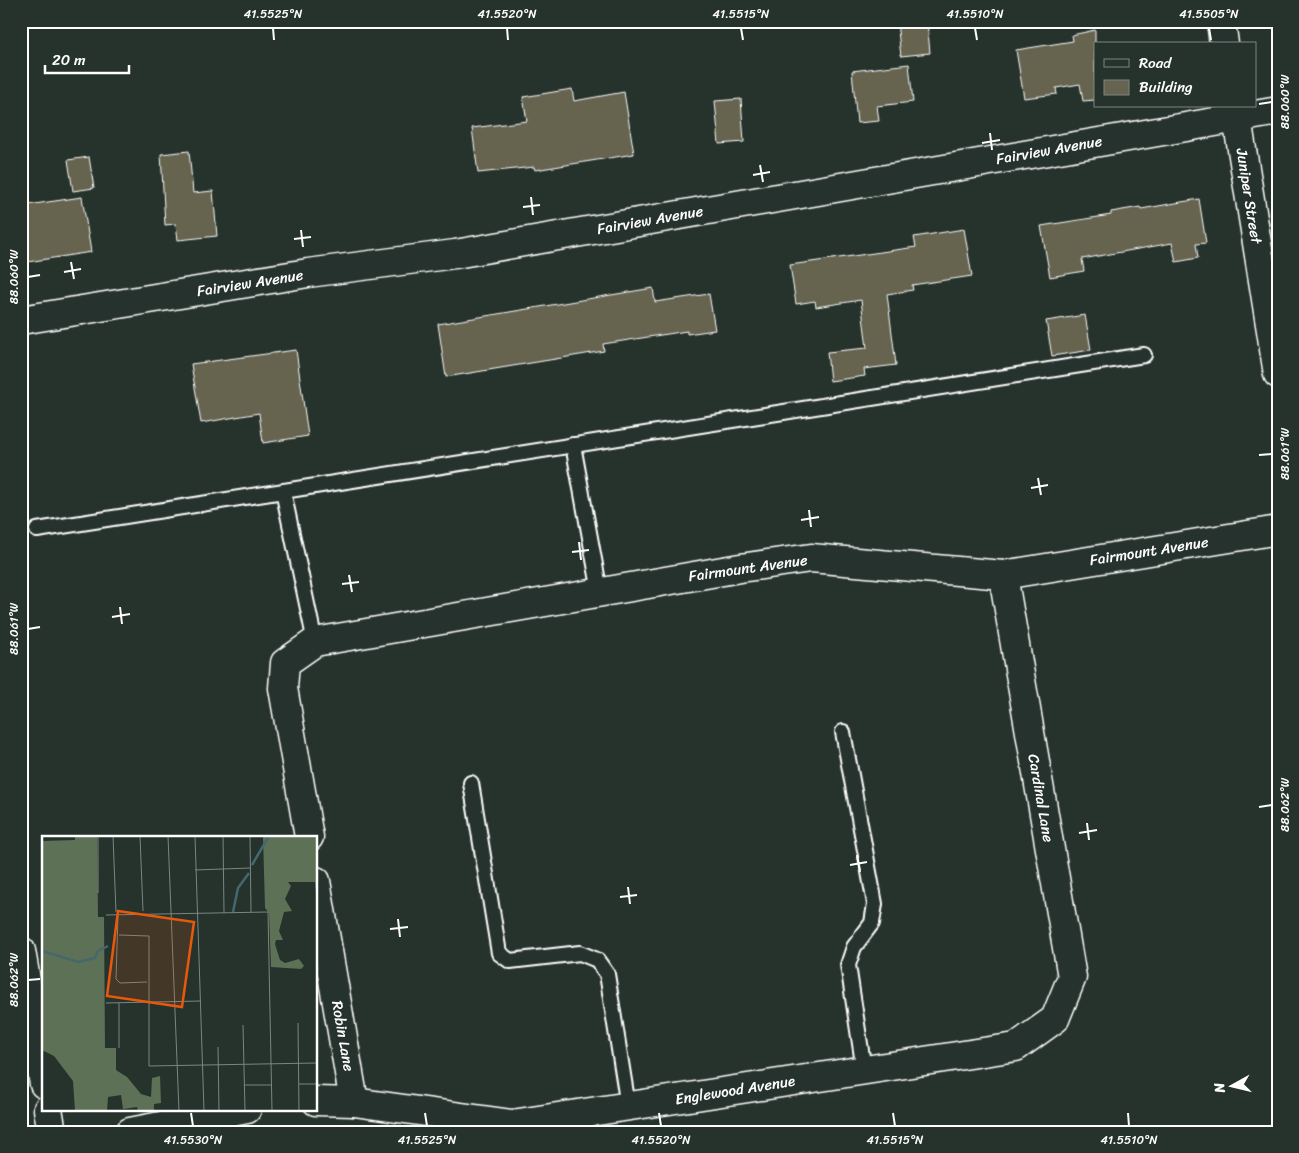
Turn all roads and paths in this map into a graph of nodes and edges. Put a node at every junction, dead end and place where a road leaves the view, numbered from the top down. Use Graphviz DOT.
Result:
graph roads {
  1 [pos="1221,21"];
  2 [pos="1224,42"];
  3 [pos="1236,112"];
  4 [pos="1278,112"];
  5 [pos="21,320"];
  6 [pos="1144,354"];
  7 [pos="1278,374"];
  8 [pos="573,445"];
  9 [pos="283,491"];
  10 [pos="37,530"];
  11 [pos="1278,530"];
  12 [pos="1003,574"];
  13 [pos="600,592"];
  14 [pos="314,642"];
  15 [pos="843,732"];
  16 [pos="471,783"];
  17 [pos="309,836"];
  18 [pos="318,893"];
  19 [pos="21,951"];
  20 [pos="1055,1019"];
  21 [pos="864,1070"];
  22 [pos="42,1072"];
  23 [pos="318,1101"];
  24 [pos="354,1102"];
  25 [pos="628,1106"];
  26 [pos="48,1110"];
  27 [pos="242,1110"];
  28 [pos="52,1132"];
  29 [pos="130,1132"];
  1 -- 2 [label="street"];
  3 -- 4 [label="street, Fairview Avenue"];
  3 -- 5 [label="street, Fairview Avenue"];
  3 -- 7 [label="street, Juniper Street"];
  6 -- 8 [label="lane"];
  8 -- 9 [label="lane"];
  8 -- 13 [label="lane"];
  9 -- 10 [label="lane"];
  9 -- 14 [label="lane"];
  11 -- 12 [label="street, Fairmount Avenue"];
  12 -- 13 [label="street, Fairmount Avenue"];
  12 -- 20 [label="street, Cardinal Lane"];
  13 -- 14 [label="street, Fairmount Avenue"];
  14 -- 17 [label="street, Fairmount Avenue"];
  15 -- 21 [label="lane"];
  16 -- 25 [label="lane"];
  18 -- 24 [label="street, Robin Lane"];
  19 -- 22 [label="street"];
  20 -- 21 [label="street, Englewood Avenue"];
  21 -- 25 [label="street, Englewood Avenue"];
  23 -- 24 [label="street, Englewood Avenue"];
  24 -- 25 [label="street, Englewood Avenue"];
  26 -- 28 [label="street"];
  27 -- 29 [label="street"];
}
